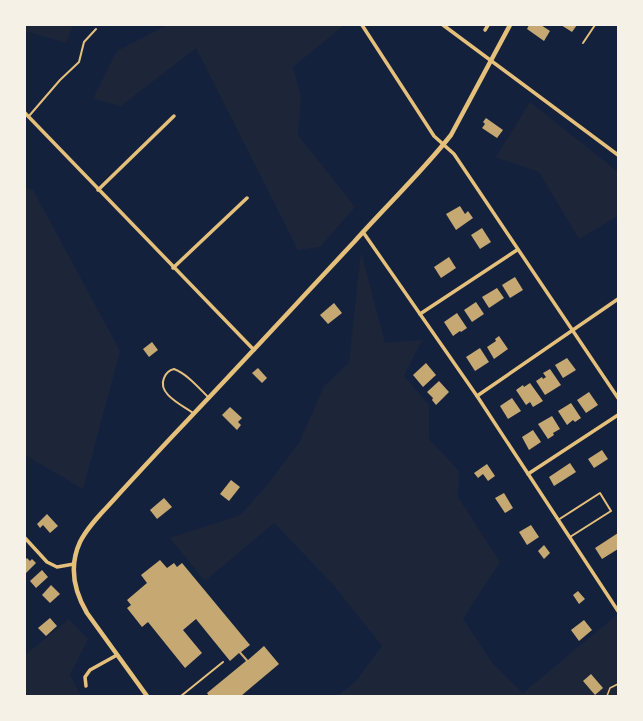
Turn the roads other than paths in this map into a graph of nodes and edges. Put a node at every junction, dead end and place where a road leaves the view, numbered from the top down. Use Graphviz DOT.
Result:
graph roads {
  1 [pos="362,25"];
  2 [pos="443,25"];
  3 [pos="488,25"];
  4 [pos="510,25"];
  5 [pos="595,25"];
  6 [pos="96,29"];
  7 [pos="485,30"];
  8 [pos="583,43"];
  9 [pos="491,60"];
  10 [pos="26,115"];
  11 [pos="174,116"];
  12 [pos="444,145"];
  13 [pos="618,155"];
  14 [pos="98,190"];
  15 [pos="247,198"];
  16 [pos="363,232"];
  17 [pos="517,250"];
  18 [pos="173,268"];
  19 [pos="618,299"];
  20 [pos="420,314"];
  21 [pos="573,331"];
  22 [pos="254,350"];
  23 [pos="477,396"];
  24 [pos="209,397"];
  25 [pos="618,398"];
  26 [pos="194,414"];
  27 [pos="618,416"];
  28 [pos="528,474"];
  29 [pos="558,520"];
  30 [pos="569,537"];
  31 [pos="25,538"];
  32 [pos="74,564"];
  33 [pos="618,611"];
  34 [pos="117,655"];
  35 [pos="223,662"];
  36 [pos="86,686"];
  37 [pos="147,696"];
  38 [pos="181,696"];
  1 -- 12 [label="street"];
  2 -- 9 [label="street"];
  3 -- 7 [label="street"];
  4 -- 9 [label="street"];
  5 -- 8 [label="lane"];
  6 -- 10 [label="lane"];
  9 -- 12 [label="street"];
  9 -- 13 [label="street"];
  10 -- 14 [label="street"];
  11 -- 14 [label="street"];
  12 -- 16 [label="street"];
  12 -- 17 [label="street"];
  14 -- 18 [label="street"];
  15 -- 18 [label="street"];
  16 -- 20 [label="street"];
  16 -- 22 [label="street"];
  17 -- 20 [label="street"];
  17 -- 21 [label="street"];
  18 -- 22 [label="street"];
  19 -- 21 [label="street"];
  20 -- 23 [label="street"];
  21 -- 23 [label="street"];
  21 -- 25 [label="street"];
  22 -- 24 [label="street"];
  23 -- 28 [label="street"];
  24 -- 26 [label="street"];
  24 -- 26 [label="lane"];
  26 -- 32 [label="street"];
  27 -- 28 [label="street"];
  28 -- 29 [label="street"];
  29 -- 30 [label="street"];
  29 -- 30 [label="lane"];
  30 -- 33 [label="street"];
  31 -- 32 [label="street"];
  32 -- 34 [label="street"];
  34 -- 36 [label="street"];
  34 -- 37 [label="street"];
  35 -- 38 [label="lane"];
}
